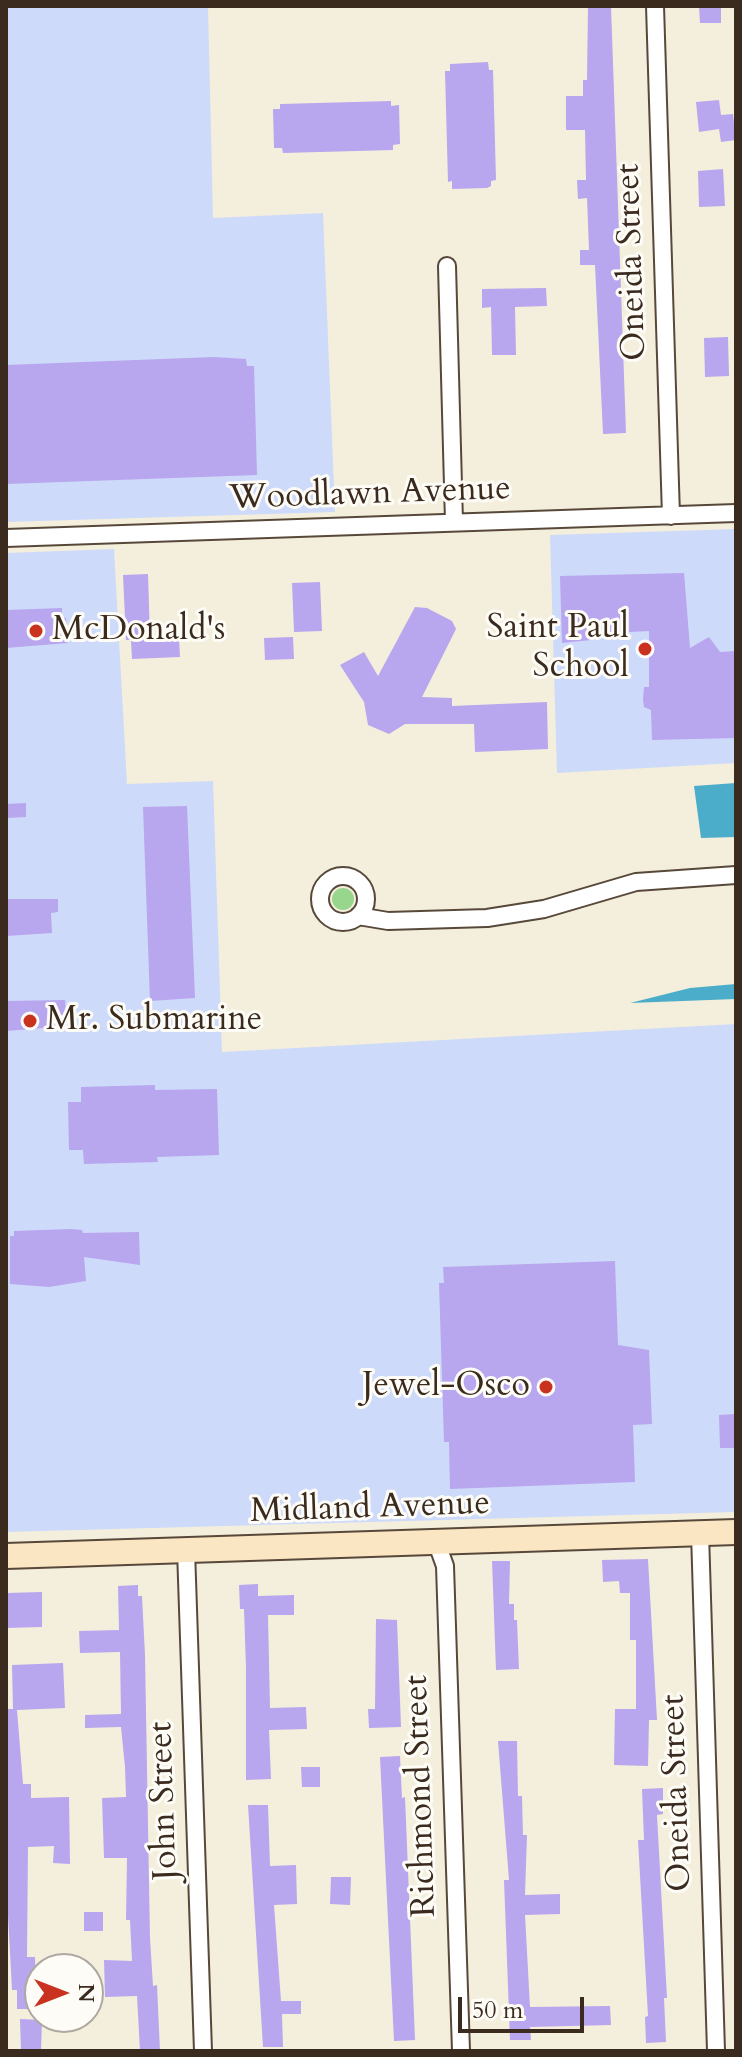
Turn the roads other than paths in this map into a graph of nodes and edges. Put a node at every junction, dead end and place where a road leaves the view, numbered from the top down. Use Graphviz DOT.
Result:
graph roads {
  1 [pos="655,6"];
  2 [pos="447,266"];
  3 [pos="736,513"];
  4 [pos="671,516"];
  5 [pos="454,522"];
  6 [pos="6,538"];
  7 [pos="736,875"];
  8 [pos="358,916"];
  9 [pos="736,1532"];
  10 [pos="700,1533"];
  11 [pos="436,1541"];
  12 [pos="186,1550"];
  13 [pos="6,1556"];
  14 [pos="203,2051"];
  15 [pos="461,2051"];
  16 [pos="716,2051"];
  1 -- 4 [label="street, Oneida Street"];
  2 -- 5 [label="street"];
  3 -- 4 [label="street, Woodlawn Avenue"];
  4 -- 5 [label="street, Woodlawn Avenue"];
  5 -- 6 [label="street, Woodlawn Avenue"];
  7 -- 8 [label="street"];
  9 -- 10 [label="main road, Midland Avenue"];
  10 -- 11 [label="main road, Midland Avenue"];
  10 -- 16 [label="street, Oneida Street"];
  11 -- 12 [label="main road, Midland Avenue"];
  11 -- 15 [label="street, Richmond Street"];
  12 -- 13 [label="main road, Midland Avenue"];
  12 -- 14 [label="street, John Street"];
}
